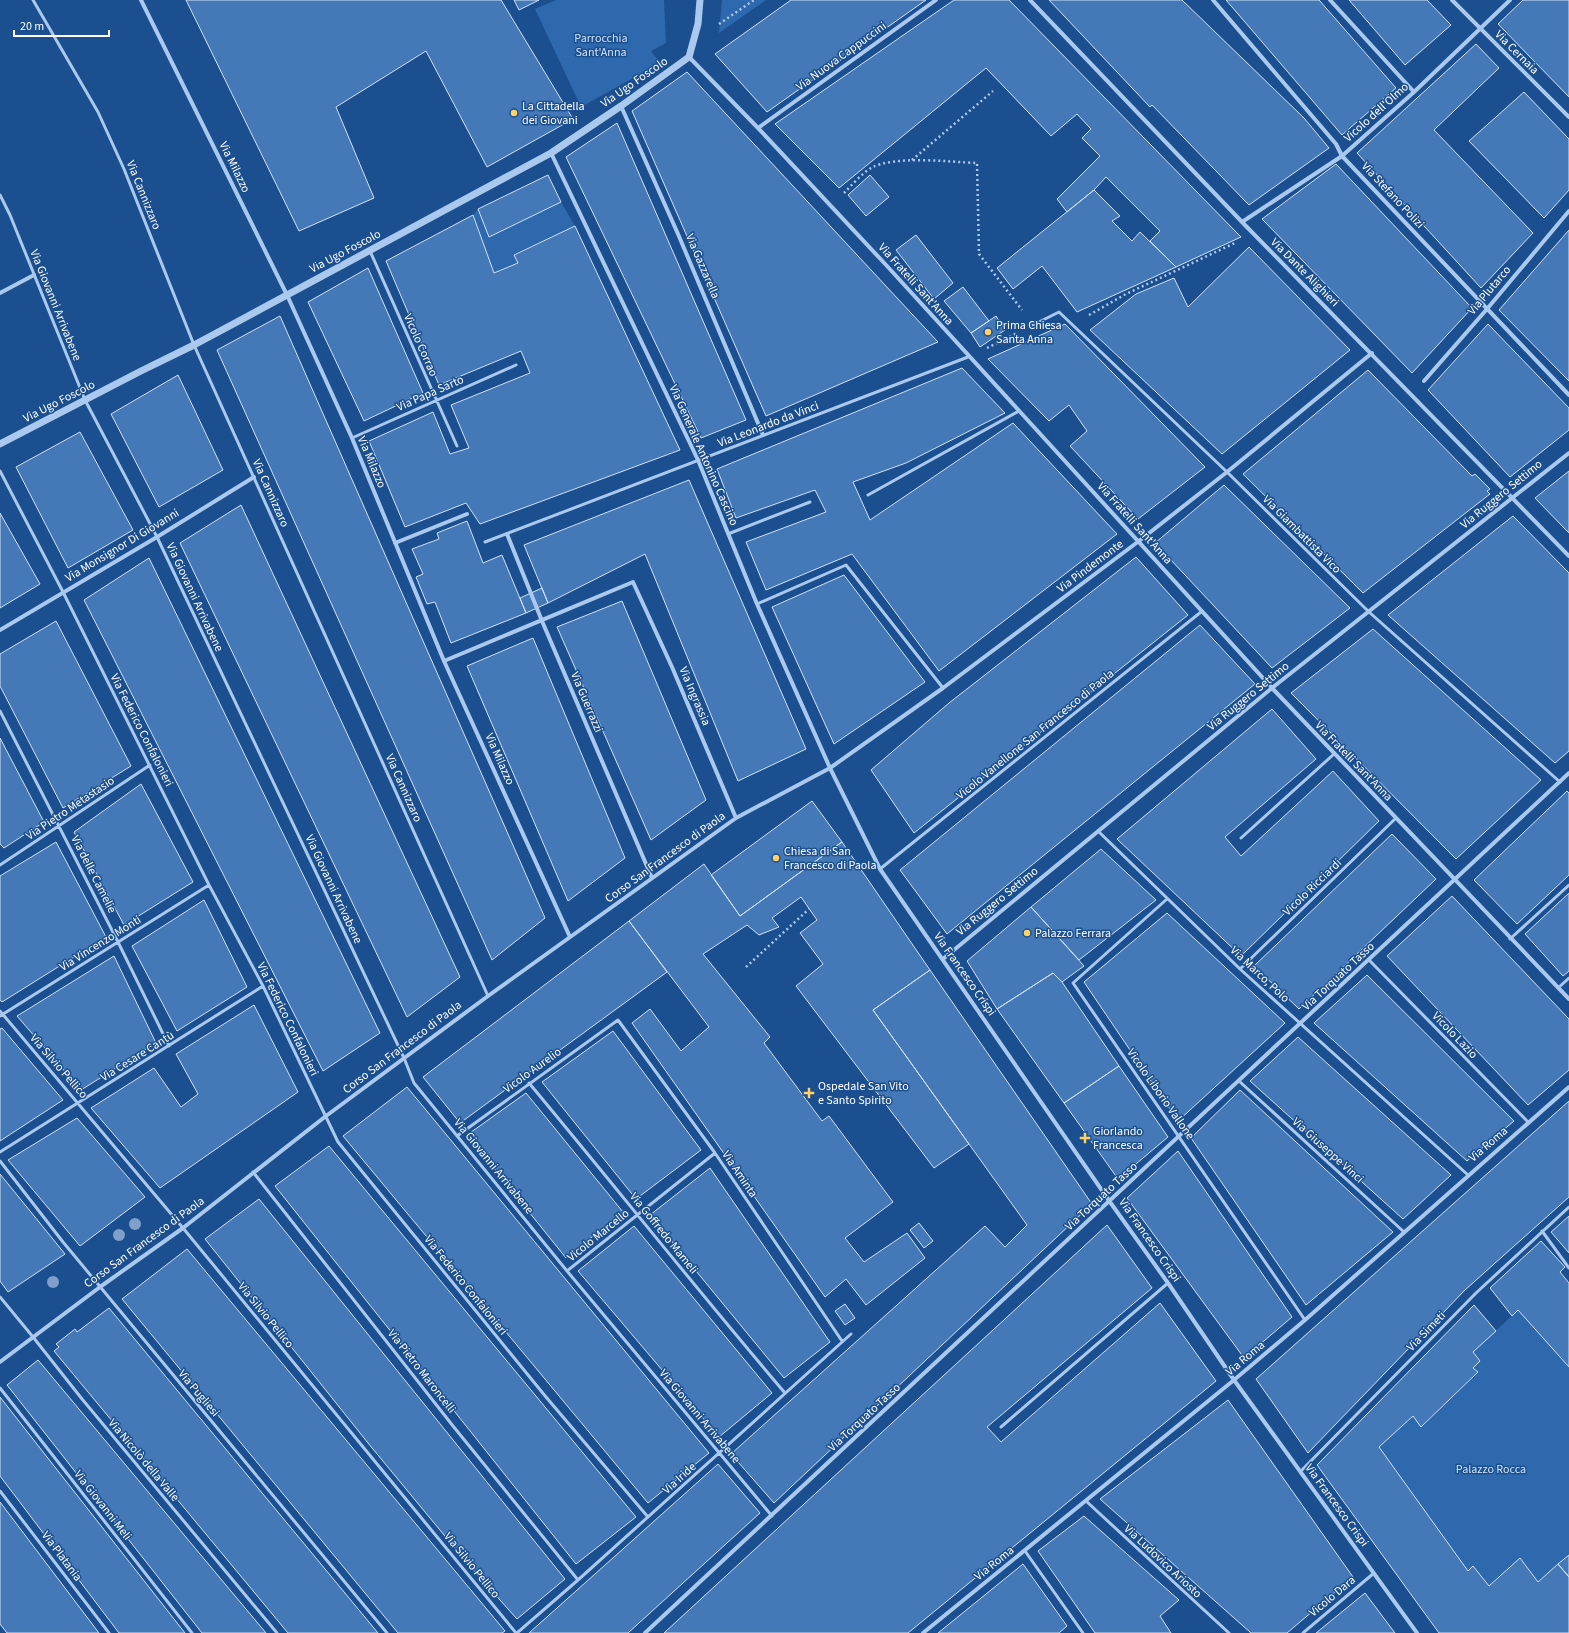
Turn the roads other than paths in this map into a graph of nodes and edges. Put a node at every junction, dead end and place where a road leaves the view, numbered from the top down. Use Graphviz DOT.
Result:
graph roads {
  1 [pos="33,0"];
  2 [pos="141,0"];
  3 [pos="700,0"];
  4 [pos="936,0"];
  5 [pos="1030,0"];
  6 [pos="1213,0"];
  7 [pos="1330,0"];
  8 [pos="1452,0"];
  9 [pos="1510,0"];
  10 [pos="1480,29"];
  11 [pos="689,56"];
  12 [pos="1414,92"];
  13 [pos="621,106"];
  14 [pos="1569,117"];
  15 [pos="758,128"];
  16 [pos="551,152"];
  17 [pos="1342,156"];
  18 [pos="0,195"];
  19 [pos="1569,211"];
  20 [pos="1242,222"];
  21 [pos="370,251"];
  22 [pos="34,275"];
  23 [pos="0,293"];
  24 [pos="286,295"];
  25 [pos="1487,309"];
  26 [pos="1033,325"];
  27 [pos="194,345"];
  28 [pos="1372,353"];
  29 [pos="968,357"];
  30 [pos="516,365"];
  31 [pos="1424,381"];
  32 [pos="1569,395"];
  33 [pos="85,400"];
  34 [pos="436,400"];
  35 [pos="1019,411"];
  36 [pos="764,435"];
  37 [pos="352,438"];
  38 [pos="0,444"];
  39 [pos="457,446"];
  40 [pos="1569,453"];
  41 [pos="698,460"];
  42 [pos="0,471"];
  43 [pos="1227,472"];
  44 [pos="254,477"];
  45 [pos="868,495"];
  46 [pos="1512,497"];
  47 [pos="810,502"];
  48 [pos="467,514"];
  49 [pos="506,534"];
  50 [pos="728,534"];
  51 [pos="157,537"];
  52 [pos="1139,541"];
  53 [pos="485,542"];
  54 [pos="395,543"];
  55 [pos="1569,556"];
  56 [pos="63,592"];
  57 [pos="757,604"];
  58 [pos="1201,612"];
  59 [pos="1369,612"];
  60 [pos="542,621"];
  61 [pos="0,630"];
  62 [pos="444,661"];
  63 [pos="943,688"];
  64 [pos="1272,688"];
  65 [pos="0,711"];
  66 [pos="1334,754"];
  67 [pos="150,765"];
  68 [pos="830,768"];
  69 [pos="1569,773"];
  70 [pos="1560,782"];
  71 [pos="736,818"];
  72 [pos="1396,818"];
  73 [pos="60,827"];
  74 [pos="1098,831"];
  75 [pos="1241,838"];
  76 [pos="0,865"];
  77 [pos="880,869"];
  78 [pos="652,878"];
  79 [pos="1454,880"];
  80 [pos="209,884"];
  81 [pos="1569,885"];
  82 [pos="1167,899"];
  83 [pos="570,937"];
  84 [pos="1510,939"];
  85 [pos="118,942"];
  86 [pos="943,959"];
  87 [pos="1369,960"];
  88 [pos="1240,969"];
  89 [pos="1569,978"];
  90 [pos="263,986"];
  91 [pos="1558,988"];
  92 [pos="488,996"];
  93 [pos="1569,999"];
  94 [pos="1,1014"];
  95 [pos="618,1020"];
  96 [pos="1301,1024"];
  97 [pos="169,1046"];
  98 [pos="404,1058"];
  99 [pos="1239,1081"];
  100 [pos="529,1083"];
  101 [pos="1569,1087"];
  102 [pos="79,1103"];
  103 [pos="326,1116"];
  104 [pos="1528,1122"];
  105 [pos="457,1136"];
  106 [pos="1180,1137"];
  107 [pos="0,1152"];
  108 [pos="715,1153"];
  109 [pos="0,1161"];
  110 [pos="253,1172"];
  111 [pos="1468,1175"];
  112 [pos="1110,1202"];
  113 [pos="1569,1207"];
  114 [pos="638,1214"];
  115 [pos="182,1228"];
  116 [pos="1542,1231"];
  117 [pos="1404,1232"];
  118 [pos="1569,1268"];
  119 [pos="567,1271"];
  120 [pos="1168,1283"];
  121 [pos="100,1287"];
  122 [pos="0,1297"];
  123 [pos="1305,1320"];
  124 [pos="851,1334"];
  125 [pos="33,1337"];
  126 [pos="842,1341"];
  127 [pos="0,1362"];
  128 [pos="1234,1380"];
  129 [pos="0,1388"];
  130 [pos="785,1393"];
  131 [pos="1001,1427"];
  132 [pos="719,1454"];
  133 [pos="1301,1472"];
  134 [pos="0,1491"];
  135 [pos="1086,1501"];
  136 [pos="772,1516"];
  137 [pos="648,1517"];
  138 [pos="1025,1551"];
  139 [pos="1374,1573"];
  140 [pos="578,1580"];
  141 [pos="1081,1632"];
  142 [pos="109,1633"];
  143 [pos="192,1633"];
  144 [pos="277,1633"];
  145 [pos="387,1633"];
  146 [pos="517,1633"];
  147 [pos="645,1633"];
  148 [pos="923,1633"];
  149 [pos="1228,1633"];
  150 [pos="1302,1633"];
  151 [pos="1417,1633"];
  1 -- 27 [label="lane, Via Cannizzaro"];
  2 -- 24 [label="street, Via Milazzo"];
  3 -- 11 [label="street"];
  4 -- 15 [label="street, Via Nuova Cappuccini"];
  5 -- 20 [label="street, Via Dante Alighieri"];
  6 -- 17 [label="street, Via Stefano Polizi"];
  7 -- 12 [label="street"];
  8 -- 10 [label="street, Via Cernaia"];
  9 -- 10 [label="street, Vicolo dell'Olmo"];
  10 -- 12 [label="street, Vicolo dell'Olmo"];
  10 -- 14 [label="street, Via Cernaia"];
  11 -- 13 [label="street, Via Ugo Foscolo"];
  11 -- 15 [label="street, Via Fratelli Sant'Anna"];
  12 -- 17 [label="street, Vicolo dell'Olmo"];
  13 -- 16 [label="street, Via Ugo Foscolo"];
  13 -- 36 [label="street, Via Gazzarella"];
  15 -- 29 [label="street, Via Fratelli Sant'Anna"];
  16 -- 21 [label="street, Via Ugo Foscolo"];
  16 -- 41 [label="street, Via Generale Antonino Cascino"];
  17 -- 20 [label="street, Vicolo dell'Olmo"];
  17 -- 25 [label="street, Via Stefano Polizi"];
  18 -- 22 [label="lane, Via Giovanni Arrivabene"];
  19 -- 25 [label="street, Via Plutarco"];
  20 -- 28 [label="street, Via Dante Alighieri"];
  21 -- 24 [label="street, Via Ugo Foscolo"];
  21 -- 34 [label="lane, Vicolo Corrao"];
  22 -- 23 [label="street"];
  22 -- 33 [label="lane, Via Giovanni Arrivabene"];
  24 -- 27 [label="street, Via Ugo Foscolo"];
  24 -- 37 [label="street, Via Milazzo"];
  25 -- 31 [label="street, Via Plutarco"];
  25 -- 32 [label="street, Via Stefano Polizi"];
  26 -- 43 [label="lane, Via Giambattista Vico"];
  27 -- 33 [label="street, Via Ugo Foscolo"];
  27 -- 44 [label="lane, Via Cannizzaro"];
  28 -- 43 [label="street, Via Pindemonte"];
  28 -- 46 [label="street, Via Dante Alighieri"];
  29 -- 35 [label="street, Via Fratelli Sant'Anna"];
  29 -- 36 [label="lane, Via Leonardo da Vinci"];
  30 -- 34 [label="lane, Via Papa Sarto"];
  33 -- 38 [label="street, Via Ugo Foscolo"];
  33 -- 51 [label="lane, Via Giovanni Arrivabene"];
  34 -- 37 [label="lane, Via Papa Sarto"];
  34 -- 39 [label="lane, Vicolo Corrao"];
  35 -- 45 [label="lane"];
  35 -- 52 [label="street, Via Fratelli Sant'Anna"];
  36 -- 41 [label="lane, Via Leonardo da Vinci"];
  37 -- 54 [label="street, Via Milazzo"];
  40 -- 46 [label="street, Via Ruggero Settimo"];
  41 -- 49 [label="lane, Via Leonardo da Vinci"];
  41 -- 50 [label="street, Via Generale Antonino Cascino"];
  42 -- 56 [label="lane, Via Federico Confalonieri"];
  43 -- 52 [label="street, Via Pindemonte"];
  43 -- 59 [label="lane, Via Giambattista Vico"];
  44 -- 51 [label="street, Via Monsignor Di Giovanni"];
  44 -- 92 [label="lane, Via Cannizzaro"];
  46 -- 55 [label="street, Via Dante Alighieri"];
  46 -- 59 [label="street, Via Ruggero Settimo"];
  47 -- 50 [label="lane"];
  48 -- 54 [label="street"];
  49 -- 53 [label="lane, Via Leonardo da Vinci"];
  49 -- 60 [label="street, Via Guerrazzi"];
  50 -- 57 [label="street, Via Generale Antonino Cascino"];
  51 -- 56 [label="street, Via Monsignor Di Giovanni"];
  51 -- 98 [label="lane, Via Giovanni Arrivabene"];
  52 -- 58 [label="street, Via Fratelli Sant'Anna"];
  52 -- 63 [label="street, Via Pindemonte"];
  54 -- 62 [label="street, Via Milazzo"];
  56 -- 61 [label="street, Via Monsignor Di Giovanni"];
  56 -- 67 [label="lane, Via Federico Confalonieri"];
  57 -- 63 [label="lane"];
  57 -- 68 [label="street, Via Generale Antonino Cascino"];
  58 -- 64 [label="street, Via Fratelli Sant'Anna"];
  58 -- 77 [label="lane, Vicolo Vanellone San Francesco di Paola"];
  59 -- 64 [label="street, Via Ruggero Settimo"];
  59 -- 70 [label="lane, Via Giambattista Vico"];
  60 -- 62 [label="street"];
  60 -- 71 [label="street, Via Ingrassia"];
  60 -- 78 [label="street, Via Guerrazzi"];
  62 -- 83 [label="street, Via Milazzo"];
  63 -- 68 [label="street, Via Pindemonte"];
  64 -- 66 [label="street, Via Fratelli Sant'Anna"];
  64 -- 74 [label="street, Via Ruggero Settimo"];
  65 -- 73 [label="lane, Via delle Camelie"];
  66 -- 72 [label="street, Via Fratelli Sant'Anna"];
  66 -- 75 [label="lane"];
  67 -- 73 [label="lane, Via Pietro Metastasio"];
  67 -- 80 [label="lane, Via Federico Confalonieri"];
  68 -- 71 [label="street, Corso San Francesco di Paola"];
  68 -- 77 [label="street, Via Francesco Crispi"];
  69 -- 70 [label="street, Via Torquato Tasso"];
  70 -- 79 [label="street, Via Torquato Tasso"];
  71 -- 78 [label="street, Corso San Francesco di Paola"];
  72 -- 79 [label="street, Via Fratelli Sant'Anna"];
  72 -- 88 [label="lane, Vicolo Ricciardi"];
  73 -- 76 [label="lane, Via Pietro Metastasio"];
  73 -- 85 [label="lane, Via delle Camelie"];
  74 -- 82 [label="lane, Via Marco, Polo"];
  74 -- 86 [label="street, Via Ruggero Settimo"];
  77 -- 86 [label="street, Via Francesco Crispi"];
  78 -- 83 [label="street, Corso San Francesco di Paola"];
  79 -- 84 [label="street, Via Fratelli Sant'Anna"];
  79 -- 87 [label="street, Via Torquato Tasso"];
  80 -- 85 [label="lane, Via Vincenzo Monti"];
  80 -- 90 [label="lane, Via Federico Confalonieri"];
  81 -- 84 [label="lane"];
  82 -- 88 [label="lane, Via Marco, Polo"];
  82 -- 106 [label="lane, Vicolo Liborio Vallone"];
  83 -- 92 [label="street, Corso San Francesco di Paola"];
  84 -- 91 [label="street, Via Fratelli Sant'Anna"];
  85 -- 94 [label="lane, Via Vincenzo Monti"];
  85 -- 97 [label="lane, Via delle Camelie"];
  86 -- 112 [label="street, Via Francesco Crispi"];
  87 -- 96 [label="street, Via Torquato Tasso"];
  87 -- 104 [label="lane, Vicolo Lazio"];
  88 -- 96 [label="lane, Via Marco, Polo"];
  89 -- 91 [label="lane"];
  90 -- 97 [label="lane, Via Cesare Cantù"];
  90 -- 103 [label="lane, Via Federico Confalonieri"];
  91 -- 93 [label="street, Via Fratelli Sant'Anna"];
  92 -- 98 [label="street, Corso San Francesco di Paola"];
  94 -- 102 [label="lane, Via Silvio Pellico"];
  95 -- 100 [label="lane, Vicolo Aurelio"];
  95 -- 108 [label="lane, Via Aminta"];
  96 -- 99 [label="street, Via Torquato Tasso"];
  96 -- 111 [label="lane, Via Marco, Polo"];
  97 -- 102 [label="lane, Via Cesare Cantù"];
  98 -- 103 [label="street, Corso San Francesco di Paola"];
  98 -- 105 [label="lane, Via Giovanni Arrivabene"];
  99 -- 106 [label="street, Via Torquato Tasso"];
  99 -- 117 [label="lane, Via Giuseppe Vinci"];
  100 -- 105 [label="lane, Vicolo Aurelio"];
  100 -- 114 [label="lane, Via Goffredo Mameli"];
  101 -- 104 [label="street, Via Roma"];
  102 -- 107 [label="lane, Via Cesare Cantù"];
  102 -- 115 [label="lane, Via Silvio Pellico"];
  103 -- 110 [label="street, Corso San Francesco di Paola"];
  103 -- 137 [label="lane, Via Federico Confalonieri"];
  104 -- 111 [label="street, Via Roma"];
  105 -- 119 [label="lane, Via Giovanni Arrivabene"];
  106 -- 112 [label="street, Via Torquato Tasso"];
  106 -- 123 [label="lane, Vicolo Liborio Vallone"];
  108 -- 114 [label="lane, Vicolo Marcello"];
  108 -- 126 [label="lane, Via Aminta"];
  109 -- 121 [label="lane, Via Pugliesi"];
  110 -- 115 [label="street, Corso San Francesco di Paola"];
  110 -- 140 [label="lane, Via Pietro Maroncelli"];
  111 -- 117 [label="street, Via Roma"];
  112 -- 120 [label="street, Via Francesco Crispi"];
  112 -- 136 [label="street, Via Torquato Tasso"];
  113 -- 116 [label="lane, Via Simeti"];
  114 -- 119 [label="lane, Vicolo Marcello"];
  114 -- 130 [label="lane, Via Goffredo Mameli"];
  115 -- 121 [label="street, Corso San Francesco di Paola"];
  115 -- 146 [label="lane, Via Silvio Pellico"];
  116 -- 118 [label="lane"];
  116 -- 133 [label="lane, Via Simeti"];
  117 -- 123 [label="street, Via Roma"];
  119 -- 132 [label="lane, Via Giovanni Arrivabene"];
  120 -- 128 [label="street, Via Francesco Crispi"];
  120 -- 131 [label="lane"];
  121 -- 125 [label="street, Corso San Francesco di Paola"];
  121 -- 145 [label="lane, Via Pugliesi"];
  122 -- 125 [label="lane, Via Nicolò della Valle"];
  123 -- 128 [label="street, Via Roma"];
  124 -- 126 [label="lane, Via Iride"];
  125 -- 127 [label="street, Corso San Francesco di Paola"];
  125 -- 144 [label="lane, Via Nicolò della Valle"];
  126 -- 130 [label="lane, Via Iride"];
  128 -- 133 [label="street, Via Francesco Crispi"];
  128 -- 135 [label="street, Via Roma"];
  129 -- 143 [label="lane, Via Giovanni Meli"];
  130 -- 132 [label="lane, Via Iride"];
  132 -- 136 [label="lane, Via Giovanni Arrivabene"];
  132 -- 137 [label="lane, Via Iride"];
  133 -- 139 [label="street, Via Francesco Crispi"];
  134 -- 142 [label="lane, Via Platania"];
  135 -- 138 [label="street, Via Roma"];
  135 -- 149 [label="lane, Via Ludovico Ariosto"];
  136 -- 147 [label="street, Via Torquato Tasso"];
  137 -- 140 [label="lane, Via Iride"];
  138 -- 141 [label="lane"];
  138 -- 148 [label="street, Via Roma"];
  139 -- 150 [label="lane, Vicolo Dara"];
  139 -- 151 [label="street, Via Francesco Crispi"];
  140 -- 146 [label="lane, Via Iride"];
}
